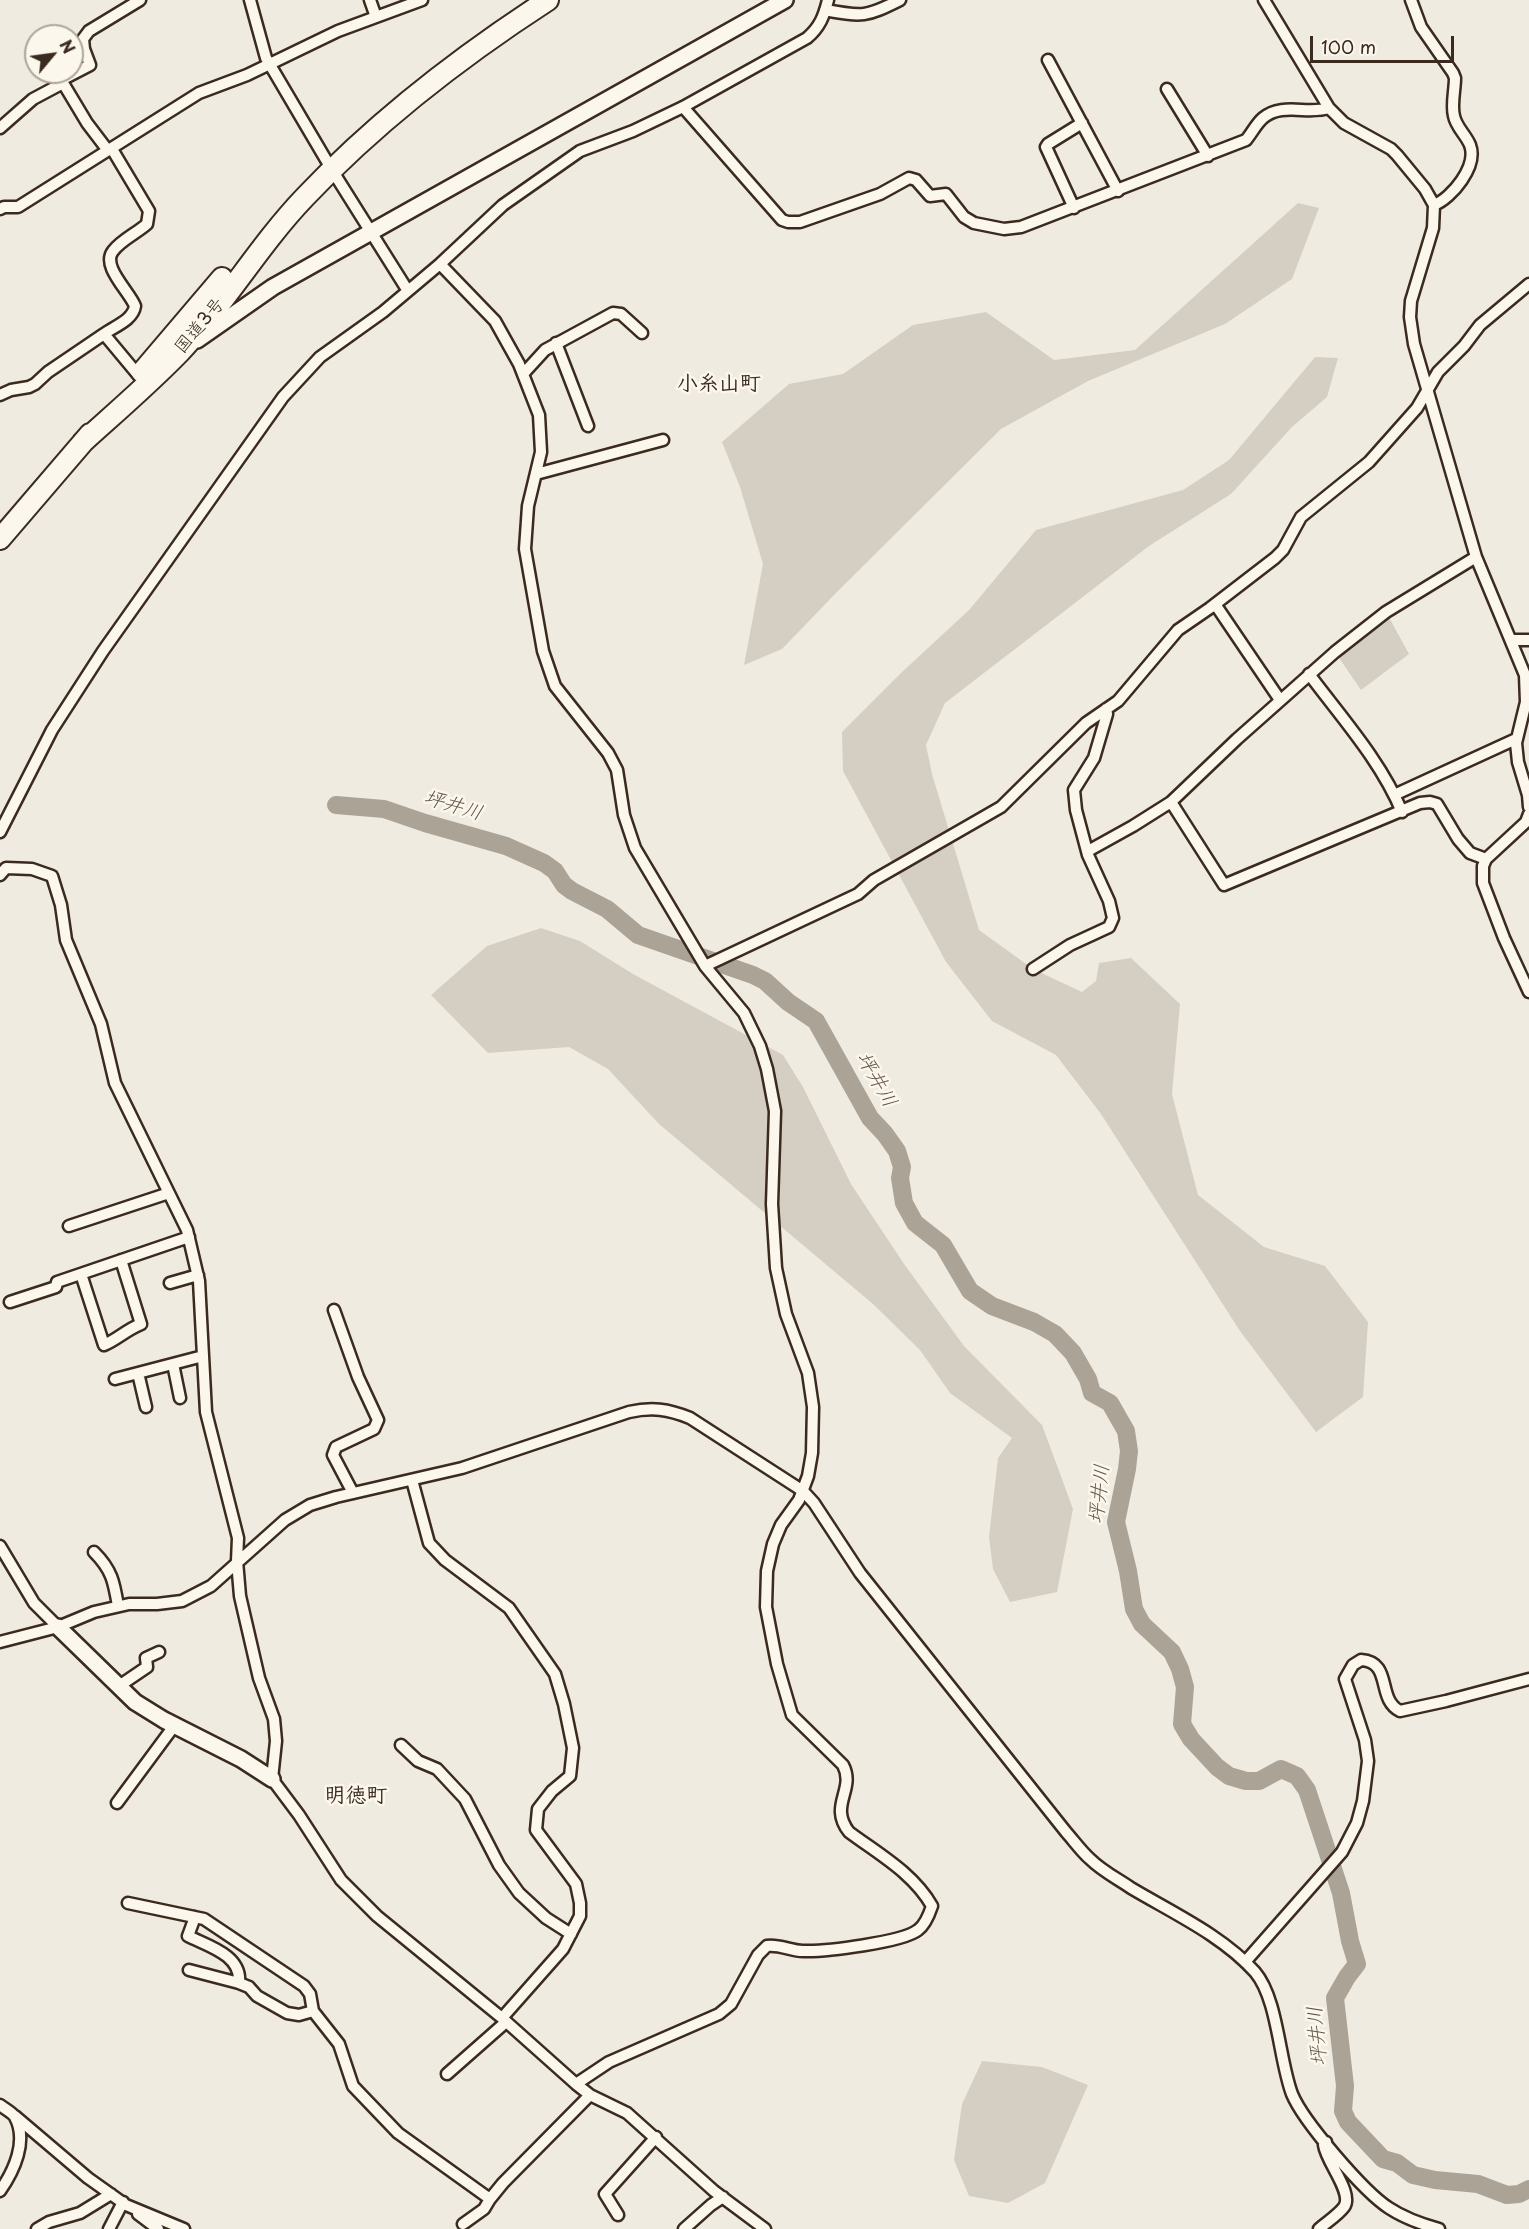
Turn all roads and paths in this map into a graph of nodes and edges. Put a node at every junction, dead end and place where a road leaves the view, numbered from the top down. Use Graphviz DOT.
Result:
graph roads {
  1 [pos="140,0"];
  2 [pos="250,0"];
  3 [pos="370,0"];
  4 [pos="422,0"];
  5 [pos="548,0"];
  6 [pos="785,0"];
  7 [pos="900,0"];
  8 [pos="1264,0"];
  9 [pos="1416,2"];
  10 [pos="826,5"];
  11 [pos="376,17"];
  12 [pos="84,38"];
  13 [pos="84,49"];
  14 [pos="1048,60"];
  15 [pos="270,64"];
  16 [pos="84,68"];
  17 [pos="61,84"];
  18 [pos="64,84"];
  19 [pos="1167,89"];
  20 [pos="683,107"];
  21 [pos="1329,108"];
  22 [pos="1082,123"];
  23 [pos="0,128"];
  24 [pos="112,149"];
  25 [pos="1208,156"];
  26 [pos="332,170"];
  27 [pos="1118,191"];
  28 [pos="303,199"];
  29 [pos="1434,205"];
  30 [pos="1,207"];
  31 [pos="1074,208"];
  32 [pos="372,231"];
  33 [pos="440,264"];
  34 [pos="1529,284"];
  35 [pos="273,287"];
  36 [pos="408,291"];
  37 [pos="213,311"];
  38 [pos="182,327"];
  39 [pos="642,333"];
  40 [pos="104,334"];
  41 [pos="556,343"];
  42 [pos="180,352"];
  43 [pos="524,373"];
  44 [pos="139,376"];
  45 [pos="1428,390"];
  46 [pos="0,395"];
  47 [pos="588,426"];
  48 [pos="663,440"];
  49 [pos="83,442"];
  50 [pos="536,474"];
  51 [pos="0,538"];
  52 [pos="1476,557"];
  53 [pos="1215,604"];
  54 [pos="1511,640"];
  55 [pos="1529,640"];
  56 [pos="1309,674"];
  57 [pos="1280,699"];
  58 [pos="1106,709"];
  59 [pos="1516,739"];
  60 [pos="1394,795"];
  61 [pos="1171,802"];
  62 [pos="1529,807"];
  63 [pos="1402,812"];
  64 [pos="1528,821"];
  65 [pos="0,831"];
  66 [pos="1088,852"];
  67 [pos="1486,859"];
  68 [pos="0,875"];
  69 [pos="705,966"];
  70 [pos="1033,969"];
  71 [pos="1529,992"];
  72 [pos="169,1193"];
  73 [pos="69,1226"];
  74 [pos="189,1237"];
  75 [pos="121,1260"];
  76 [pos="81,1274"];
  77 [pos="198,1275"];
  78 [pos="170,1283"];
  79 [pos="10,1302"];
  80 [pos="334,1310"];
  81 [pos="203,1356"];
  82 [pos="173,1364"];
  83 [pos="138,1373"];
  84 [pos="115,1379"];
  85 [pos="180,1398"];
  86 [pos="146,1407"];
  87 [pos="412,1480"];
  88 [pos="804,1491"];
  89 [pos="353,1493"];
  90 [pos="0,1546"];
  91 [pos="94,1552"];
  92 [pos="237,1561"];
  93 [pos="118,1606"];
  94 [pos="58,1627"];
  95 [pos="0,1642"];
  96 [pos="159,1652"];
  97 [pos="1529,1679"];
  98 [pos="119,1686"];
  99 [pos="174,1726"];
  100 [pos="401,1745"];
  101 [pos="272,1779"];
  102 [pos="117,1803"];
  103 [pos="128,1903"];
  104 [pos="195,1917"];
  105 [pos="571,1934"];
  106 [pos="1245,1962"];
  107 [pos="189,1970"];
  108 [pos="239,1983"];
  109 [pos="313,2012"];
  110 [pos="504,2020"];
  111 [pos="447,2074"];
  112 [pos="576,2084"];
  113 [pos="590,2095"];
  114 [pos="0,2105"];
  115 [pos="15,2116"];
  116 [pos="656,2137"];
  117 [pos="1326,2142"];
  118 [pos="0,2191"];
  119 [pos="111,2194"];
  120 [pos="723,2198"];
  121 [pos="490,2199"];
  122 [pos="124,2204"];
  123 [pos="618,2215"];
  124 [pos="463,2224"];
  125 [pos="38,2229"];
  126 [pos="109,2229"];
  127 [pos="158,2229"];
  128 [pos="184,2229"];
  129 [pos="684,2229"];
  130 [pos="765,2229"];
  131 [pos="1319,2229"];
  132 [pos="1438,2229"];
  1 -- 12 [label="street"];
  2 -- 15 [label="street"];
  3 -- 11 [label="street"];
  4 -- 11 [label="street"];
  5 -- 26 [label="highway, 国道3号"];
  6 -- 32 [label="street"];
  7 -- 10 [label="street"];
  8 -- 21 [label="street"];
  9 -- 29 [label="street"];
  10 -- 20 [label="street"];
  11 -- 15 [label="street"];
  13 -- 16 [label="street"];
  14 -- 22 [label="street"];
  15 -- 24 [label="street"];
  15 -- 26 [label="street"];
  17 -- 23 [label="street"];
  18 -- 24 [label="street"];
  19 -- 25 [label="street"];
  20 -- 31 [label="street"];
  20 -- 33 [label="street"];
  21 -- 25 [label="street"];
  21 -- 29 [label="street"];
  22 -- 27 [label="street"];
  22 -- 31 [label="street"];
  24 -- 30 [label="street"];
  24 -- 40 [label="street"];
  25 -- 27 [label="street"];
  26 -- 28 [label="highway, 国道3号"];
  26 -- 32 [label="street"];
  27 -- 31 [label="street"];
  28 -- 37 [label="highway, 国道3号"];
  28 -- 38 [label="highway, 国道3号"];
  29 -- 45 [label="street"];
  32 -- 35 [label="street"];
  32 -- 36 [label="street"];
  33 -- 36 [label="street"];
  33 -- 43 [label="street"];
  34 -- 45 [label="street"];
  35 -- 37 [label="street"];
  35 -- 42 [label="street"];
  36 -- 65 [label="street"];
  37 -- 38 [label="street"];
  37 -- 42 [label="highway, 国道3号"];
  38 -- 44 [label="highway, 国道3号"];
  39 -- 41 [label="street"];
  40 -- 44 [label="street"];
  40 -- 46 [label="street"];
  41 -- 43 [label="street"];
  41 -- 47 [label="street"];
  42 -- 49 [label="highway, 国道3号"];
  43 -- 50 [label="street"];
  44 -- 49 [label="highway, 国道3号"];
  45 -- 52 [label="street"];
  45 -- 53 [label="street"];
  48 -- 50 [label="street"];
  49 -- 51 [label="highway, 国道3号"];
  50 -- 69 [label="street"];
  52 -- 54 [label="street"];
  52 -- 56 [label="street"];
  53 -- 57 [label="street"];
  53 -- 58 [label="street"];
  54 -- 55 [label="street"];
  54 -- 59 [label="street"];
  56 -- 57 [label="street"];
  56 -- 60 [label="street"];
  57 -- 61 [label="street"];
  58 -- 66 [label="street"];
  58 -- 69 [label="street"];
  59 -- 60 [label="street"];
  59 -- 62 [label="street"];
  60 -- 63 [label="street"];
  61 -- 63 [label="street"];
  61 -- 66 [label="street"];
  63 -- 67 [label="street"];
  64 -- 67 [label="street"];
  66 -- 70 [label="street"];
  67 -- 71 [label="street"];
  68 -- 72 [label="street"];
  69 -- 88 [label="street"];
  72 -- 73 [label="street"];
  72 -- 74 [label="street"];
  74 -- 75 [label="street"];
  74 -- 77 [label="street"];
  75 -- 76 [label="street"];
  75 -- 76 [label="street"];
  76 -- 79 [label="street"];
  77 -- 78 [label="street"];
  77 -- 81 [label="street"];
  80 -- 89 [label="street"];
  81 -- 82 [label="street"];
  81 -- 92 [label="street"];
  82 -- 83 [label="street"];
  82 -- 85 [label="street"];
  83 -- 84 [label="street"];
  83 -- 86 [label="street"];
  87 -- 88 [label="street"];
  87 -- 89 [label="street"];
  87 -- 105 [label="street"];
  88 -- 106 [label="street"];
  88 -- 112 [label="street"];
  89 -- 92 [label="street"];
  90 -- 94 [label="street"];
  91 -- 93 [label="street"];
  92 -- 93 [label="street"];
  92 -- 101 [label="street"];
  93 -- 94 [label="street"];
  94 -- 95 [label="street"];
  94 -- 98 [label="street"];
  96 -- 98 [label="street"];
  97 -- 106 [label="street"];
  98 -- 99 [label="street"];
  99 -- 101 [label="street"];
  99 -- 102 [label="street"];
  100 -- 105 [label="street"];
  101 -- 110 [label="street"];
  103 -- 104 [label="street"];
  104 -- 108 [label="street"];
  104 -- 109 [label="street"];
  105 -- 110 [label="street"];
  106 -- 117 [label="street"];
  107 -- 108 [label="street"];
  108 -- 109 [label="street"];
  109 -- 121 [label="street"];
  110 -- 111 [label="street"];
  110 -- 112 [label="street"];
  112 -- 113 [label="street"];
  113 -- 116 [label="street"];
  113 -- 121 [label="street"];
  114 -- 115 [label="street"];
  115 -- 118 [label="street"];
  115 -- 119 [label="street"];
  116 -- 120 [label="street"];
  116 -- 123 [label="street"];
  117 -- 131 [label="street"];
  117 -- 132 [label="street"];
  119 -- 122 [label="street"];
  119 -- 125 [label="street"];
  120 -- 129 [label="street"];
  120 -- 130 [label="street"];
  121 -- 124 [label="street"];
  122 -- 126 [label="street"];
  122 -- 127 [label="street"];
  122 -- 128 [label="street"];
}
